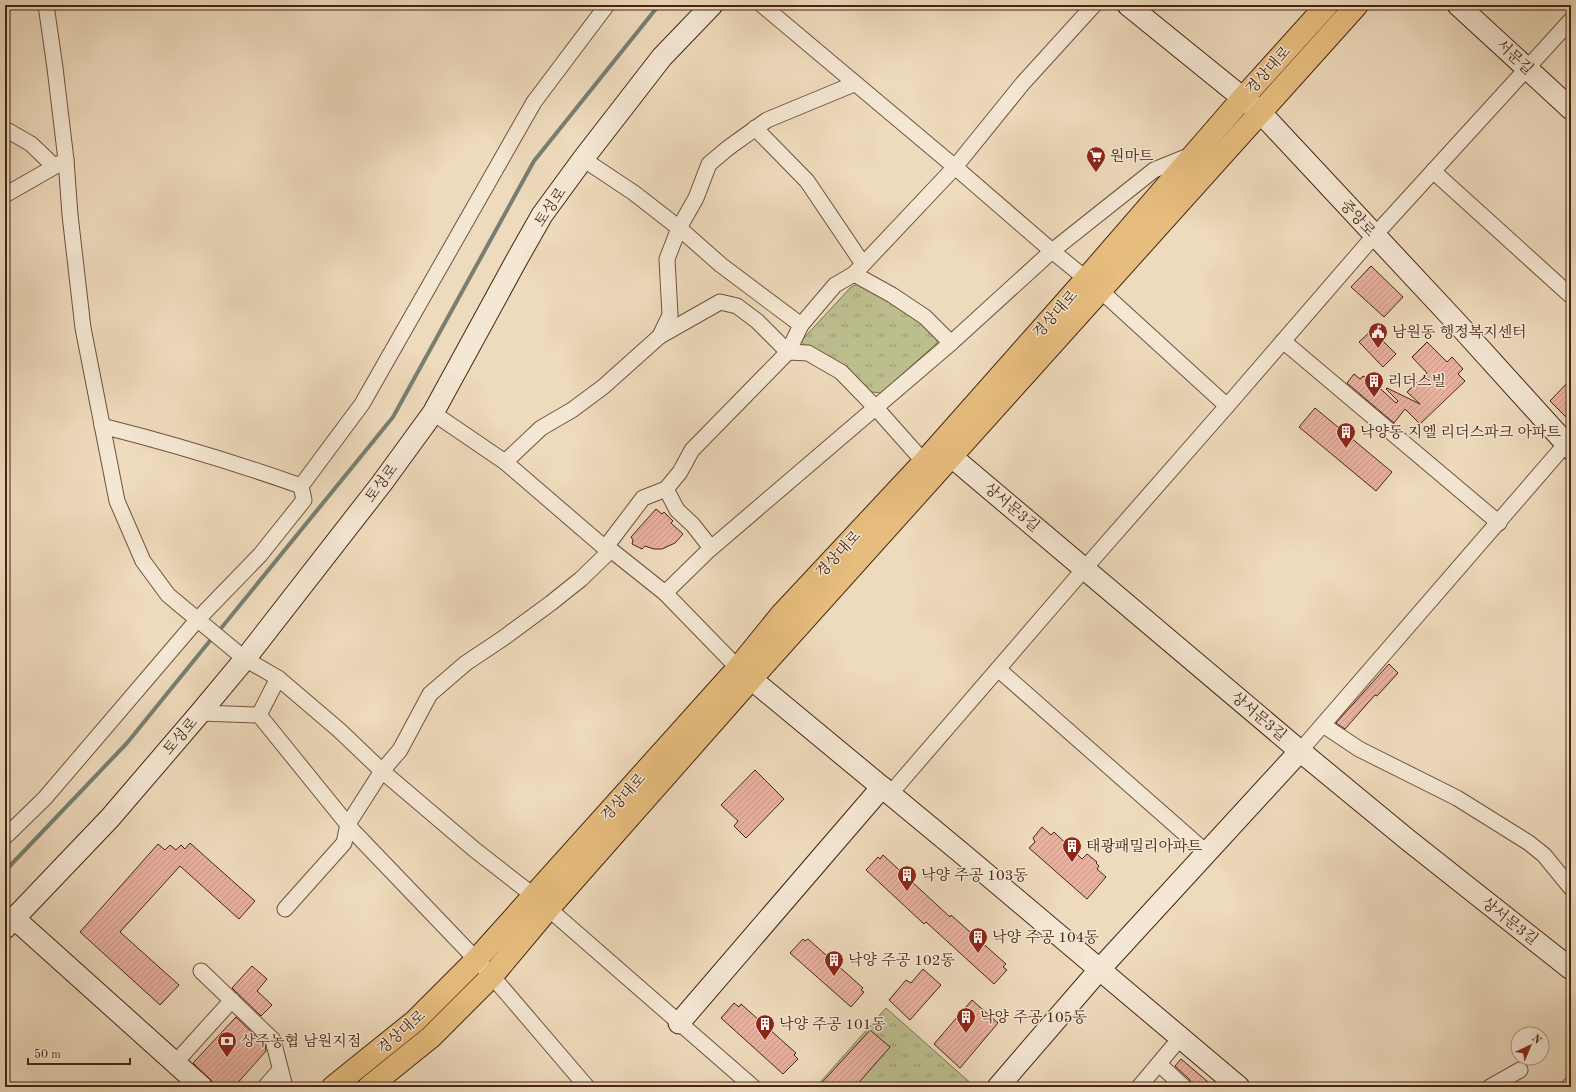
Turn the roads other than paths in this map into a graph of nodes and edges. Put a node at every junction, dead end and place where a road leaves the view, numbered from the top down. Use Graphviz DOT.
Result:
graph roads {
  1 [pos="46,5"];
  2 [pos="607,5"];
  3 [pos="712,5"];
  4 [pos="762,5"];
  5 [pos="1094,5"];
  6 [pos="1128,5"];
  7 [pos="1327,5"];
  8 [pos="1357,5"];
  9 [pos="1458,5"];
  10 [pos="1571,20"];
  11 [pos="1527,68"];
  12 [pos="854,84"];
  13 [pos="1242,99"];
  14 [pos="1571,109"];
  15 [pos="1260,112"];
  16 [pos="755,128"];
  17 [pos="5,129"];
  18 [pos="1194,154"];
  19 [pos="583,159"];
  20 [pos="60,163"];
  21 [pos="955,167"];
  22 [pos="1433,171"];
  23 [pos="5,195"];
  24 [pos="679,228"];
  25 [pos="1374,236"];
  26 [pos="1052,251"];
  27 [pos="859,269"];
  28 [pos="1093,285"];
  29 [pos="1571,296"];
  30 [pos="801,325"];
  31 [pos="660,336"];
  32 [pos="1283,341"];
  33 [pos="951,343"];
  34 [pos="788,352"];
  35 [pos="1227,406"];
  36 [pos="876,408"];
  37 [pos="433,413"];
  38 [pos="102,426"];
  39 [pos="1569,444"];
  40 [pos="952,457"];
  41 [pos="505,462"];
  42 [pos="924,462"];
  43 [pos="301,486"];
  44 [pos="666,489"];
  45 [pos="1499,522"];
  46 [pos="711,548"];
  47 [pos="608,549"];
  48 [pos="1085,568"];
  49 [pos="665,593"];
  50 [pos="198,619"];
  51 [pos="242,656"];
  52 [pos="998,669"];
  53 [pos="744,674"];
  54 [pos="278,678"];
  55 [pos="200,713"];
  56 [pos="259,715"];
  57 [pos="1323,725"];
  58 [pos="1300,751"];
  59 [pos="382,770"];
  60 [pos="886,790"];
  61 [pos="348,824"];
  62 [pos="5,837"];
  63 [pos="1207,853"];
  64 [pos="1571,888"];
  65 [pos="541,903"];
  66 [pos="285,909"];
  67 [pos="10,923"];
  68 [pos="476,960"];
  69 [pos="1571,969"];
  70 [pos="1099,970"];
  71 [pos="201,971"];
  72 [pos="492,976"];
  73 [pos="232,1000"];
  74 [pos="679,1023"];
  75 [pos="1181,1038"];
  76 [pos="175,1063"];
  77 [pos="1158,1064"];
  78 [pos="280,1070"];
  79 [pos="1520,1070"];
  80 [pos="1230,1084"];
  81 [pos="1571,1084"];
  82 [pos="202,1087"];
  83 [pos="265,1087"];
  84 [pos="285,1087"];
  85 [pos="333,1087"];
  86 [pos="369,1087"];
  87 [pos="587,1087"];
  88 [pos="753,1087"];
  89 [pos="998,1087"];
  90 [pos="1139,1087"];
  91 [pos="1184,1087"];
  92 [pos="1490,1087"];
  93 [pos="1569,1087"];
  1 -- 20 [label="street"];
  2 -- 43 [label="street"];
  3 -- 19 [label="street, 토성로"];
  4 -- 12 [label="street"];
  5 -- 21 [label="street"];
  6 -- 13 [label="street, 중앙로"];
  7 -- 13 [label="main road, 경상대로"];
  8 -- 15 [label="main road, 경상대로"];
  9 -- 11 [label="street, 서문길"];
  10 -- 11 [label="street"];
  11 -- 14 [label="street, 서문길"];
  11 -- 22 [label="street"];
  12 -- 16 [label="street"];
  12 -- 21 [label="street"];
  13 -- 15 [label="street, 중앙로"];
  13 -- 18 [label="main road, 경상대로"];
  15 -- 25 [label="street, 중앙로"];
  15 -- 28 [label="main road, 경상대로"];
  16 -- 24 [label="street"];
  16 -- 27 [label="street"];
  17 -- 20 [label="street"];
  18 -- 26 [label="street"];
  18 -- 28 [label="main road, 경상대로"];
  19 -- 24 [label="street"];
  19 -- 37 [label="street, 토성로"];
  20 -- 23 [label="street"];
  20 -- 38 [label="street"];
  21 -- 26 [label="street"];
  21 -- 27 [label="street"];
  22 -- 25 [label="street"];
  22 -- 29 [label="street"];
  24 -- 30 [label="street"];
  24 -- 31 [label="street"];
  25 -- 32 [label="street"];
  25 -- 39 [label="street, 중앙로"];
  26 -- 28 [label="street"];
  26 -- 33 [label="street"];
  27 -- 30 [label="street"];
  27 -- 33 [label="street"];
  28 -- 35 [label="street"];
  28 -- 40 [label="main road, 경상대로"];
  28 -- 42 [label="main road, 경상대로"];
  30 -- 34 [label="street"];
  31 -- 34 [label="street"];
  31 -- 41 [label="street"];
  32 -- 35 [label="street"];
  32 -- 45 [label="street"];
  33 -- 36 [label="street"];
  34 -- 36 [label="street"];
  34 -- 44 [label="street"];
  35 -- 48 [label="street"];
  36 -- 42 [label="street"];
  36 -- 46 [label="street"];
  37 -- 41 [label="street"];
  37 -- 51 [label="street, 토성로"];
  38 -- 43 [label="street"];
  38 -- 50 [label="street"];
  39 -- 45 [label="street"];
  40 -- 48 [label="street, 상서문3길"];
  40 -- 53 [label="main road, 경상대로"];
  41 -- 47 [label="street"];
  42 -- 53 [label="main road, 경상대로"];
  43 -- 50 [label="street"];
  44 -- 46 [label="street"];
  44 -- 47 [label="street"];
  45 -- 57 [label="street"];
  46 -- 49 [label="street"];
  47 -- 49 [label="street"];
  47 -- 59 [label="street"];
  48 -- 52 [label="street"];
  48 -- 58 [label="street, 상서문3길"];
  49 -- 53 [label="street"];
  50 -- 51 [label="street"];
  50 -- 62 [label="street"];
  51 -- 54 [label="street"];
  51 -- 55 [label="street, 토성로"];
  52 -- 60 [label="street"];
  52 -- 63 [label="street"];
  53 -- 60 [label="street"];
  53 -- 65 [label="main road, 경상대로"];
  54 -- 56 [label="street"];
  54 -- 59 [label="street"];
  55 -- 56 [label="street"];
  55 -- 67 [label="street, 토성로"];
  56 -- 61 [label="street"];
  57 -- 58 [label="street"];
  57 -- 64 [label="street"];
  58 -- 63 [label="street"];
  58 -- 69 [label="street, 상서문3길"];
  59 -- 61 [label="street"];
  59 -- 65 [label="street"];
  60 -- 70 [label="street"];
  60 -- 74 [label="street"];
  61 -- 66 [label="street"];
  61 -- 68 [label="street"];
  63 -- 70 [label="street"];
  65 -- 68 [label="main road, 경상대로"];
  65 -- 72 [label="main road, 경상대로"];
  65 -- 74 [label="street"];
  67 -- 76 [label="street"];
  68 -- 72 [label="street"];
  68 -- 85 [label="main road, 경상대로"];
  70 -- 75 [label="street"];
  70 -- 89 [label="street"];
  71 -- 73 [label="street"];
  72 -- 86 [label="main road, 경상대로"];
  72 -- 87 [label="street"];
  73 -- 76 [label="street"];
  73 -- 78 [label="street"];
  74 -- 88 [label="street"];
  75 -- 77 [label="street"];
  75 -- 80 [label="street"];
  76 -- 82 [label="street"];
  77 -- 90 [label="street"];
  77 -- 91 [label="street"];
  78 -- 83 [label="street"];
  78 -- 84 [label="street"];
  79 -- 92 [label="street"];
  81 -- 93 [label="street"];
}
